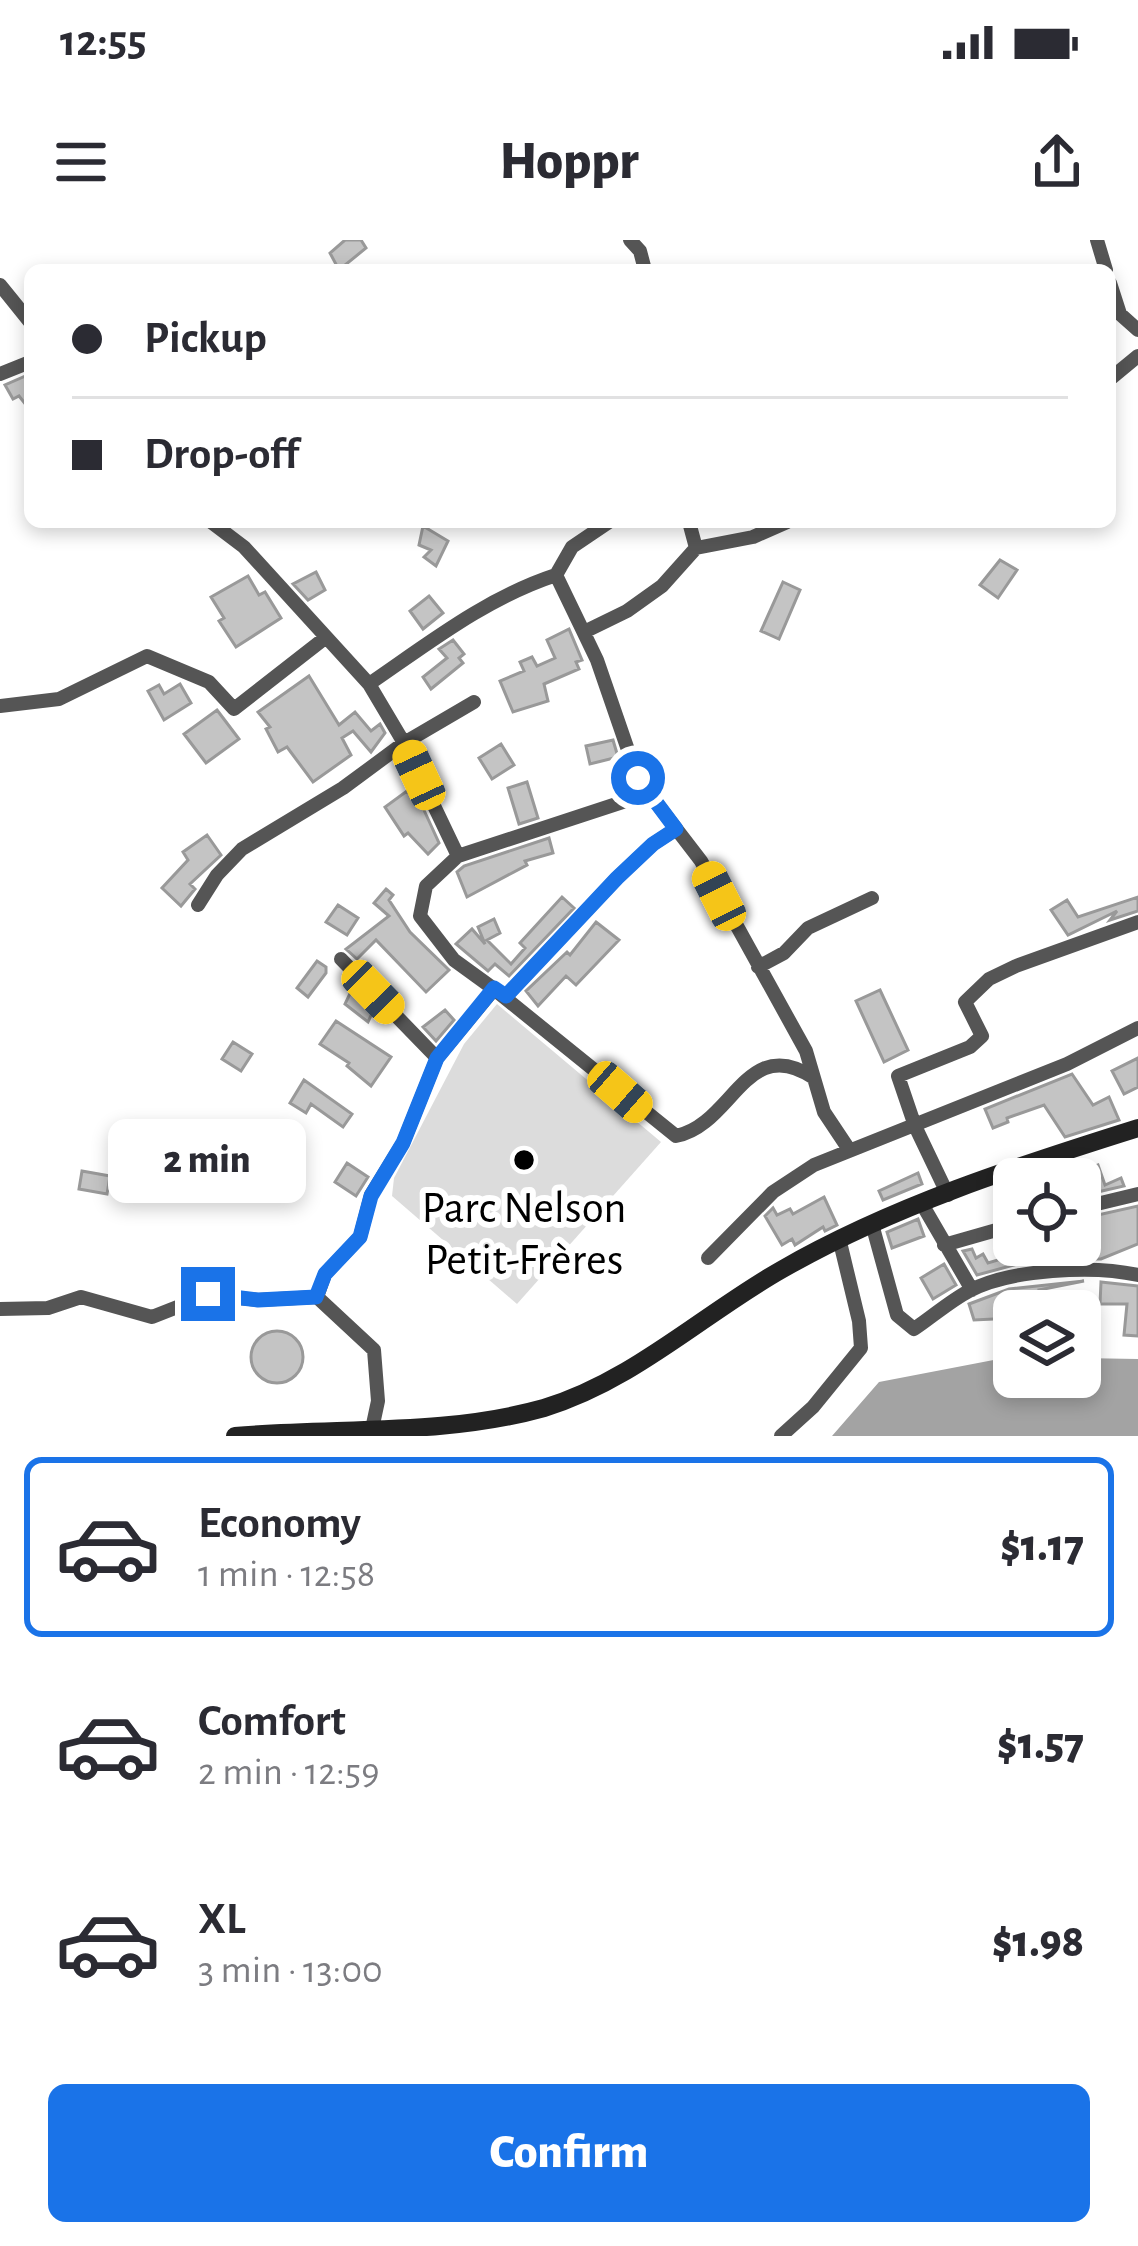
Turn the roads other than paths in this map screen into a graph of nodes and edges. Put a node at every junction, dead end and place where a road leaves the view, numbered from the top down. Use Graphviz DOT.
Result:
graph roads {
  1 [pos="0,285"];
  2 [pos="1116,302"];
  3 [pos="24,315"];
  4 [pos="1138,330"];
  5 [pos="219,528"];
  6 [pos="600,528"];
  7 [pos="691,528"];
  8 [pos="773,528"];
  9 [pos="696,548"];
  10 [pos="556,575"];
  11 [pos="584,632"];
  12 [pos="326,638"];
  13 [pos="369,684"];
  14 [pos="474,702"];
  15 [pos="0,706"];
  16 [pos="404,743"];
  17 [pos="647,794"];
  18 [pos="676,829"];
  19 [pos="458,856"];
  20 [pos="872,898"];
  21 [pos="198,905"];
  22 [pos="1138,922"];
  23 [pos="341,959"];
  24 [pos="758,967"];
  25 [pos="500,992"];
  26 [pos="1138,1028"];
  27 [pos="437,1058"];
  28 [pos="815,1078"];
  29 [pos="915,1126"];
  30 [pos="1138,1128"];
  31 [pos="848,1148"];
  32 [pos="1138,1194"];
  33 [pos="948,1195"];
  34 [pos="1101,1203"];
  35 [pos="922,1204"];
  36 [pos="872,1224"];
  37 [pos="993,1231"];
  38 [pos="838,1238"];
  39 [pos="944,1245"];
  40 [pos="708,1258"];
  41 [pos="1138,1276"];
  42 [pos="972,1290"];
  43 [pos="316,1297"];
  44 [pos="0,1309"];
  45 [pos="384,1432"];
  46 [pos="235,1436"];
  47 [pos="781,1436"];
  1 -- 3 [label="street"];
  2 -- 4 [label="street"];
  5 -- 12 [label="street"];
  6 -- 10 [label="street"];
  7 -- 9 [label="street"];
  8 -- 9 [label="street"];
  9 -- 11 [label="street"];
  10 -- 11 [label="street"];
  10 -- 13 [label="street"];
  11 -- 17 [label="street"];
  12 -- 13 [label="street"];
  12 -- 15 [label="street"];
  13 -- 16 [label="street"];
  14 -- 16 [label="street"];
  16 -- 19 [label="street"];
  16 -- 21 [label="street"];
  17 -- 18 [label="street"];
  17 -- 19 [label="street"];
  18 -- 24 [label="street"];
  18 -- 25 [label="street"];
  19 -- 25 [label="street"];
  20 -- 24 [label="street"];
  22 -- 29 [label="street"];
  23 -- 27 [label="street"];
  24 -- 28 [label="street"];
  25 -- 27 [label="street"];
  25 -- 28 [label="street"];
  26 -- 29 [label="street"];
  27 -- 43 [label="street"];
  28 -- 31 [label="street"];
  29 -- 31 [label="street"];
  29 -- 33 [label="street"];
  30 -- 33 [label="main road"];
  31 -- 40 [label="street"];
  32 -- 34 [label="street"];
  33 -- 35 [label="main road"];
  35 -- 36 [label="main road"];
  35 -- 39 [label="street"];
  36 -- 38 [label="main road"];
  36 -- 42 [label="street"];
  37 -- 39 [label="street"];
  38 -- 45 [label="main road"];
  38 -- 47 [label="street"];
  39 -- 42 [label="street"];
  41 -- 42 [label="street"];
  43 -- 44 [label="street"];
  43 -- 45 [label="street"];
  45 -- 46 [label="main road"];
}
